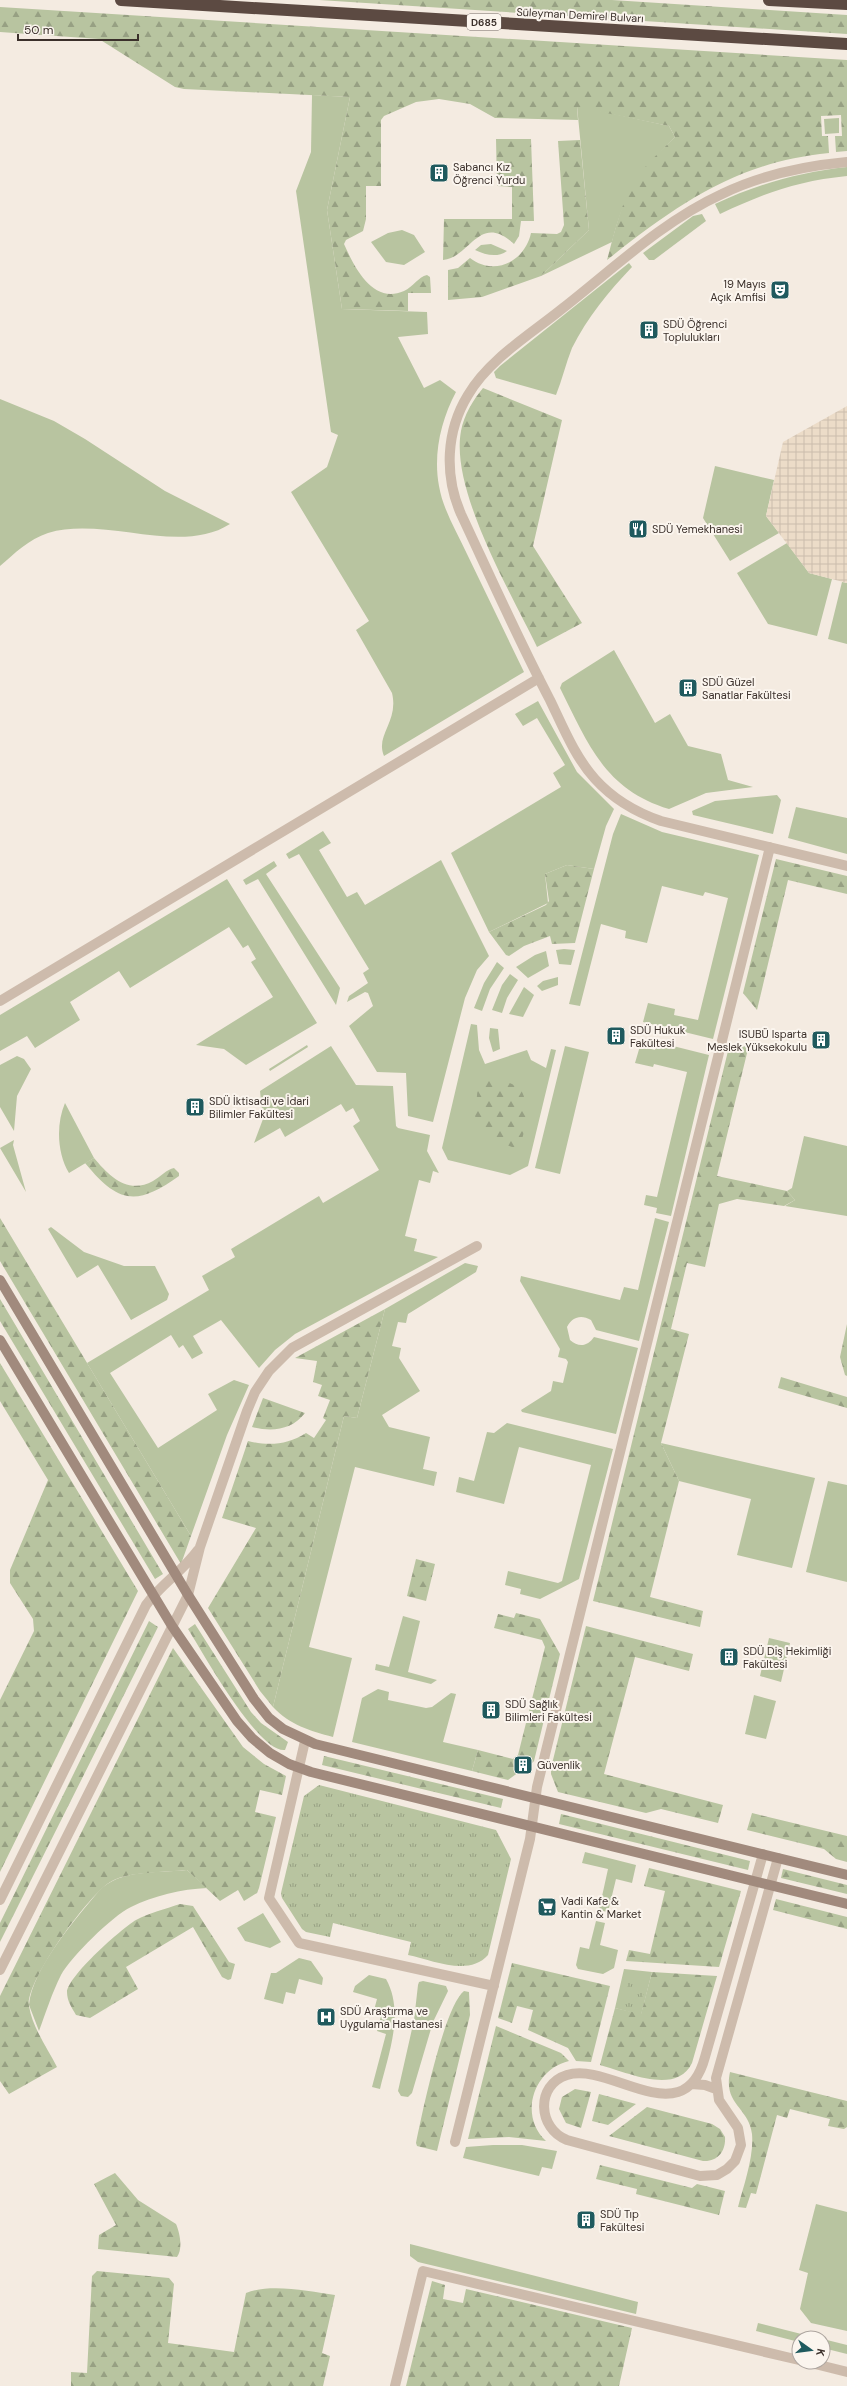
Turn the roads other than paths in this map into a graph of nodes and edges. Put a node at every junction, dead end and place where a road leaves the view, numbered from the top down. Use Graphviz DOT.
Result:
graph roads {
  1 [pos="121,0"];
  2 [pos="769,0"];
  3 [pos="847,4"];
  4 [pos="847,44"];
  5 [pos="847,162"];
  6 [pos="539,678"];
  7 [pos="770,847"];
  8 [pos="847,866"];
  9 [pos="0,1001"];
  10 [pos="477,1246"];
  11 [pos="0,1280"];
  12 [pos="0,1340"];
  13 [pos="200,1547"];
  14 [pos="176,1574"];
  15 [pos="153,1595"];
  16 [pos="188,1595"];
  17 [pos="172,1626"];
  18 [pos="305,1741"];
  19 [pos="299,1768"];
  20 [pos="535,1798"];
  21 [pos="532,1826"];
  22 [pos="763,1854"];
  23 [pos="778,1858"];
  24 [pos="847,1875"];
  25 [pos="755,1881"];
  26 [pos="771,1885"];
  27 [pos="0,1900"];
  28 [pos="847,1904"];
  29 [pos="0,1970"];
  30 [pos="494,1986"];
  31 [pos="691,2084"];
  32 [pos="716,2089"];
  33 [pos="456,2142"];
  34 [pos="791,2358"];
  35 [pos="831,2368"];
  36 [pos="847,2372"];
  37 [pos="395,2386"];
  1 -- 4 [label="highway, Süleyman Demirel Bulvarı / D685"];
  2 -- 3 [label="highway"];
  5 -- 6 [label="street"];
  6 -- 7 [label="street"];
  6 -- 9 [label="street"];
  7 -- 8 [label="street"];
  7 -- 20 [label="street"];
  10 -- 13 [label="street"];
  11 -- 14 [label="street"];
  12 -- 15 [label="street"];
  13 -- 14 [label="street"];
  13 -- 16 [label="street"];
  14 -- 15 [label="street"];
  14 -- 16 [label="street"];
  15 -- 17 [label="street"];
  15 -- 27 [label="street"];
  16 -- 17 [label="street"];
  16 -- 18 [label="street"];
  17 -- 19 [label="street"];
  17 -- 29 [label="street"];
  18 -- 19 [label="street"];
  18 -- 20 [label="street"];
  19 -- 21 [label="street"];
  19 -- 30 [label="street"];
  20 -- 21 [label="street"];
  20 -- 22 [label="street"];
  21 -- 25 [label="street"];
  21 -- 30 [label="street"];
  22 -- 23 [label="street"];
  22 -- 25 [label="street"];
  23 -- 24 [label="street"];
  23 -- 26 [label="street"];
  25 -- 26 [label="street"];
  25 -- 31 [label="street"];
  26 -- 28 [label="street"];
  26 -- 32 [label="street"];
  30 -- 33 [label="street"];
  31 -- 32 [label="street"];
  31 -- 32 [label="street"];
  34 -- 37 [label="street"];
  35 -- 36 [label="street"];
}
